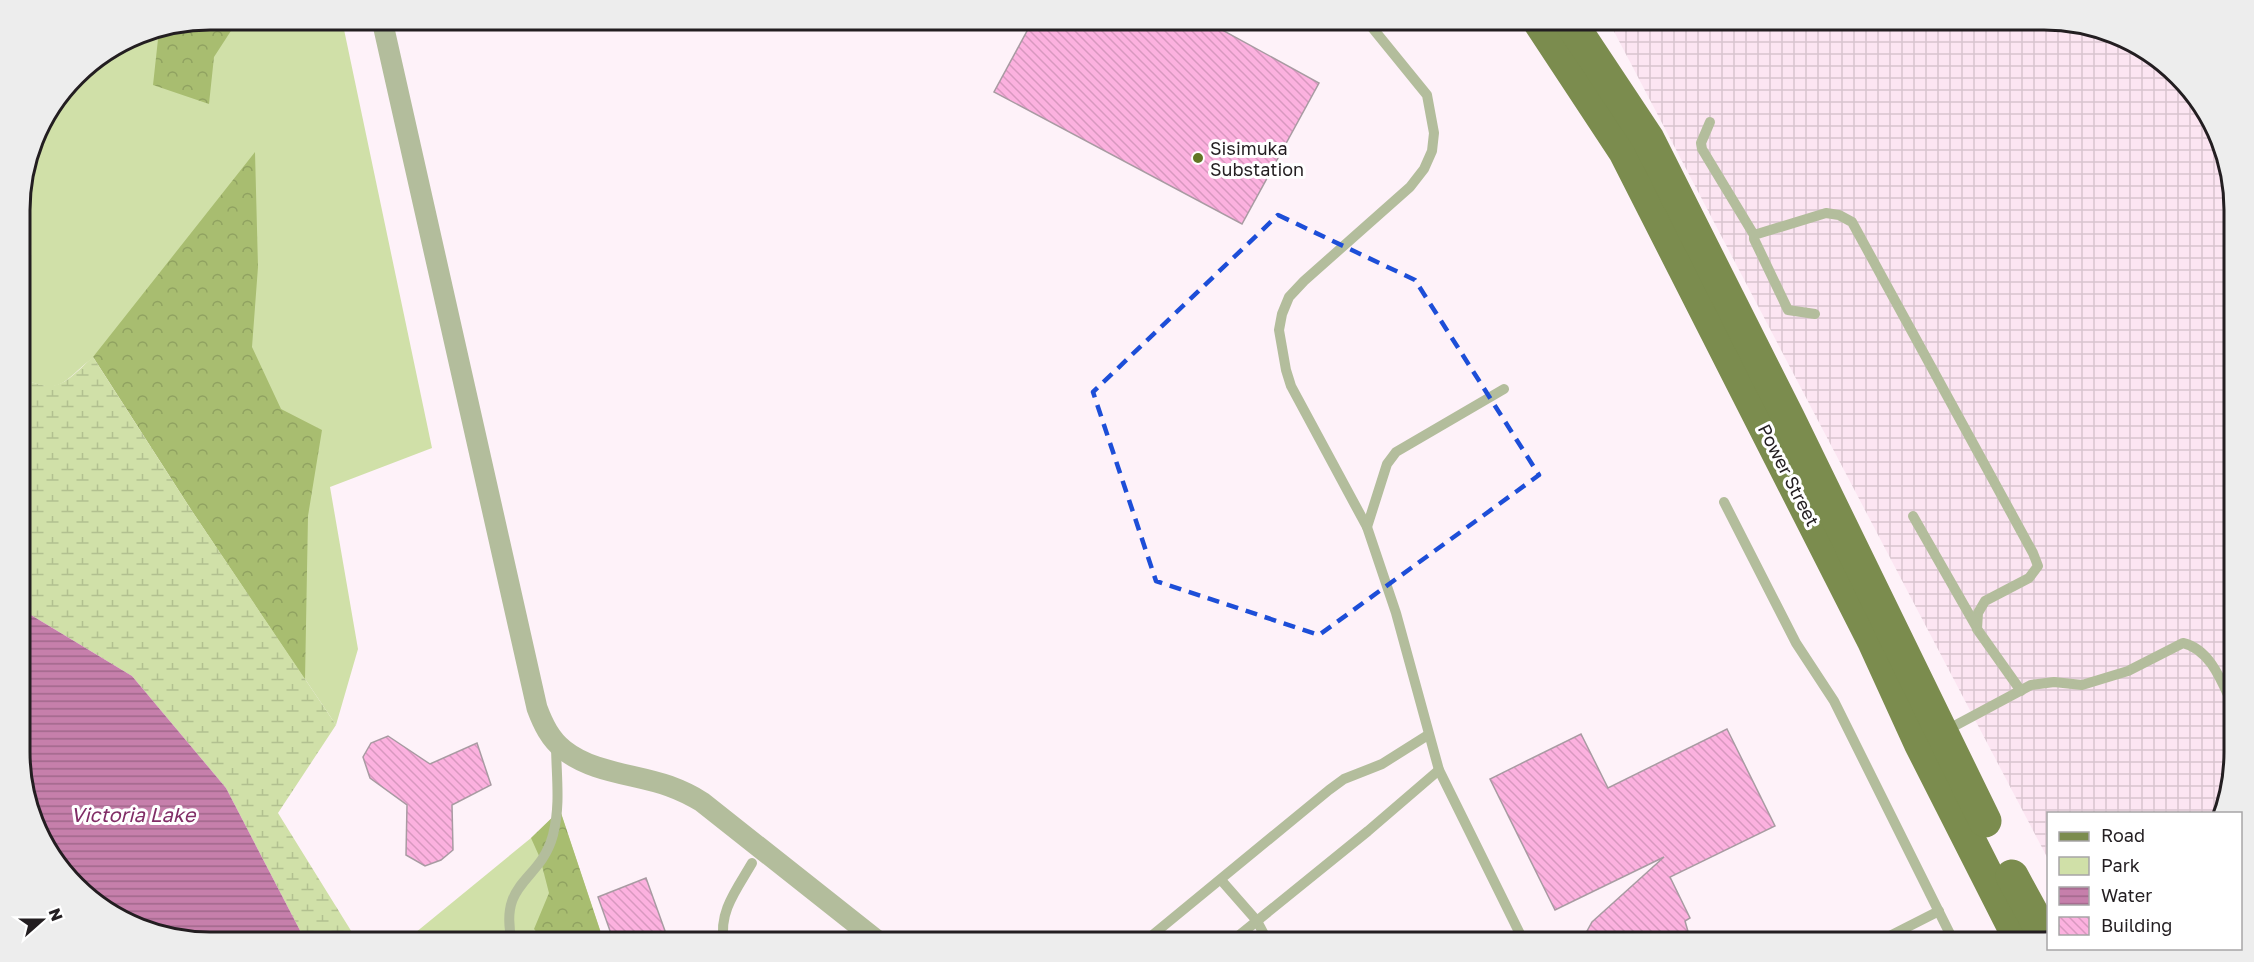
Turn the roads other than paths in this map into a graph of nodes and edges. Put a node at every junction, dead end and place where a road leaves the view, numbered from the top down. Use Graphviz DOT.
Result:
graph roads {
  1 [pos="384,30"];
  2 [pos="1374,30"];
  3 [pos="1545,30"];
  4 [pos="1576,30"];
  5 [pos="1710,123"];
  6 [pos="1754,235"];
  7 [pos="1815,314"];
  8 [pos="1504,389"];
  9 [pos="1778,425"];
  10 [pos="1724,502"];
  11 [pos="1913,516"];
  12 [pos="1367,528"];
  13 [pos="1977,629"];
  14 [pos="2224,687"];
  15 [pos="2021,691"];
  16 [pos="1428,735"];
  17 [pos="1931,738"];
  18 [pos="556,742"];
  19 [pos="1439,770"];
  20 [pos="752,863"];
  21 [pos="2008,870"];
  22 [pos="1221,880"];
  23 [pos="1940,911"];
  24 [pos="1257,921"];
  25 [pos="2047,922"];
  26 [pos="511,932"];
  27 [pos="722,932"];
  28 [pos="866,932"];
  29 [pos="1156,932"];
  30 [pos="1243,932"];
  31 [pos="1263,932"];
  32 [pos="1519,932"];
  33 [pos="1898,932"];
  34 [pos="1949,932"];
  35 [pos="2017,932"];
  36 [pos="2043,932"];
  1 -- 18 [label="street"];
  2 -- 12 [label="lane"];
  3 -- 9 [label="main road, Power Street"];
  4 -- 9 [label="main road, Power Street"];
  5 -- 6 [label="lane"];
  6 -- 7 [label="lane"];
  6 -- 13 [label="lane"];
  8 -- 12 [label="lane"];
  9 -- 17 [label="main road, Power Street"];
  10 -- 23 [label="lane"];
  11 -- 13 [label="lane"];
  12 -- 16 [label="lane"];
  13 -- 15 [label="lane"];
  14 -- 15 [label="lane"];
  15 -- 17 [label="lane"];
  16 -- 19 [label="lane"];
  16 -- 22 [label="lane"];
  17 -- 21 [label="main road, Power Street"];
  17 -- 35 [label="main road, Power Street"];
  18 -- 26 [label="lane"];
  18 -- 28 [label="street"];
  19 -- 24 [label="lane"];
  19 -- 32 [label="lane"];
  20 -- 27 [label="lane"];
  21 -- 25 [label="main road"];
  21 -- 36 [label="main road, Power Street"];
  22 -- 24 [label="lane"];
  22 -- 29 [label="lane"];
  23 -- 33 [label="lane"];
  23 -- 34 [label="lane"];
  24 -- 30 [label="lane"];
  24 -- 31 [label="lane"];
}
